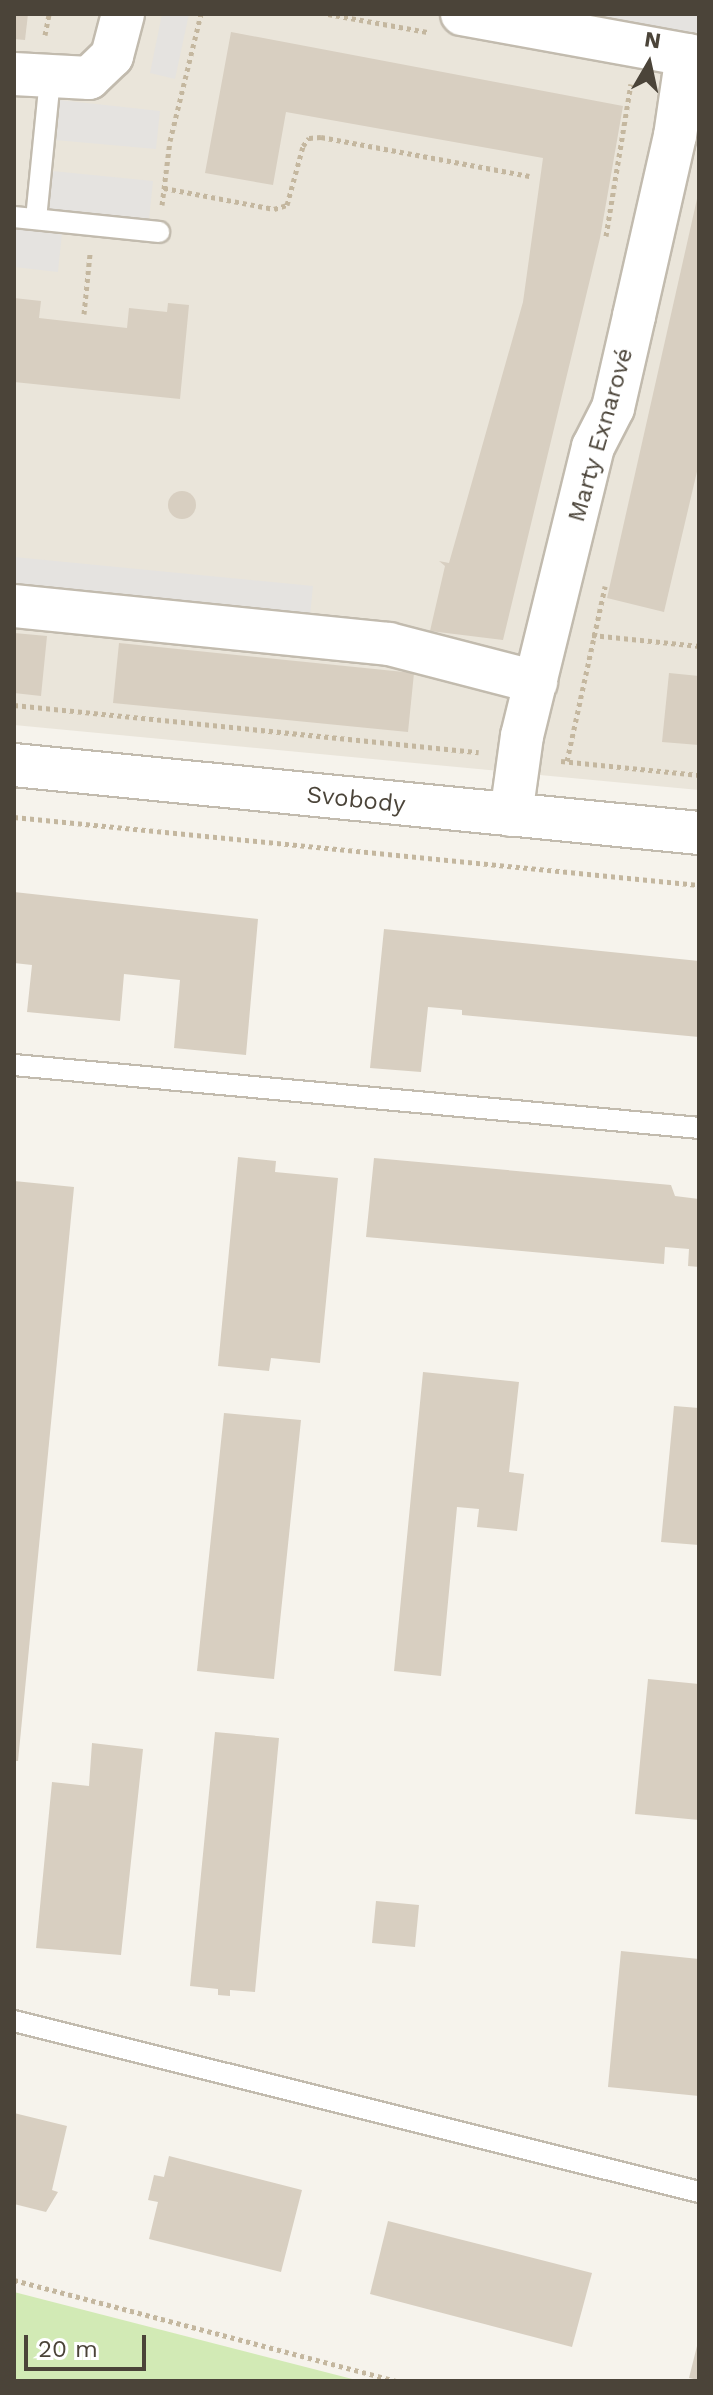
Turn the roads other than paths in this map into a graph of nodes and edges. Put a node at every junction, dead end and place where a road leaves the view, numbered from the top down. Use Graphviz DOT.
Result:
graph roads {
  1 [pos="123,14"];
  2 [pos="462,14"];
  3 [pos="693,56"];
  4 [pos="32,76"];
  5 [pos="14,217"];
  6 [pos="36,219"];
  7 [pos="159,232"];
  8 [pos="14,606"];
  9 [pos="536,682"];
  10 [pos="14,765"];
  11 [pos="511,815"];
  12 [pos="699,833"];
  13 [pos="14,1065"];
  14 [pos="699,1128"];
  15 [pos="14,2021"];
  16 [pos="699,2192"];
  1 -- 4 [label="street"];
  2 -- 3 [label="street"];
  3 -- 9 [label="street, Marty Exnarové"];
  4 -- 6 [label="lane"];
  5 -- 6 [label="lane"];
  6 -- 7 [label="lane"];
  8 -- 9 [label="street"];
  9 -- 11 [label="street, Marty Exnarové"];
  10 -- 11 [label="street, Svobody"];
  11 -- 12 [label="street, Svobody"];
  13 -- 14 [label="lane"];
  15 -- 16 [label="lane"];
}
